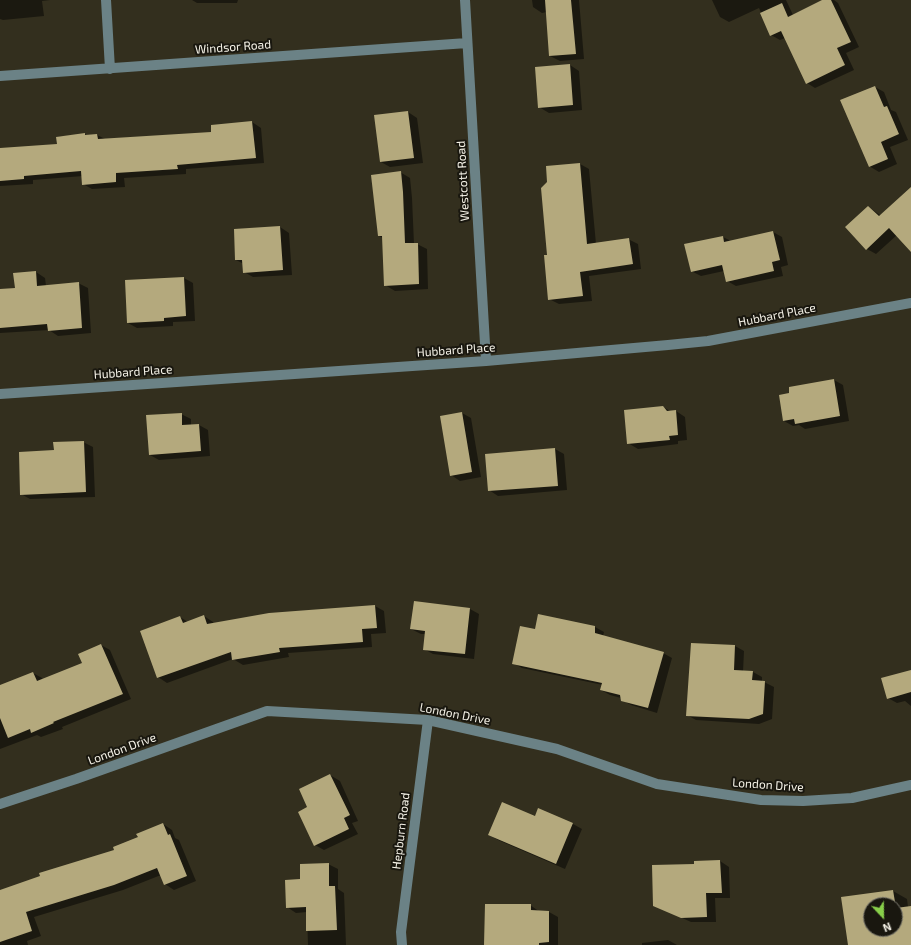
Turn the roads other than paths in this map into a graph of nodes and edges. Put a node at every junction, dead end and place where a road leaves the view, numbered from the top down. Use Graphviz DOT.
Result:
graph roads {
  1 [pos="106,0"];
  2 [pos="465,0"];
  3 [pos="468,43"];
  4 [pos="110,69"];
  5 [pos="0,76"];
  6 [pos="911,303"];
  7 [pos="486,361"];
  8 [pos="0,394"];
  9 [pos="428,720"];
  10 [pos="911,785"];
  11 [pos="0,804"];
  12 [pos="402,945"];
  1 -- 4 [label="street"];
  2 -- 3 [label="street, Westcott Road"];
  3 -- 4 [label="street, Windsor Road"];
  3 -- 7 [label="street, Westcott Road"];
  4 -- 5 [label="street, Windsor Road"];
  6 -- 7 [label="street, Hubbard Place"];
  7 -- 8 [label="street, Hubbard Place"];
  9 -- 10 [label="street, London Drive"];
  9 -- 11 [label="street, London Drive"];
  9 -- 12 [label="street, Hepburn Road"];
}
